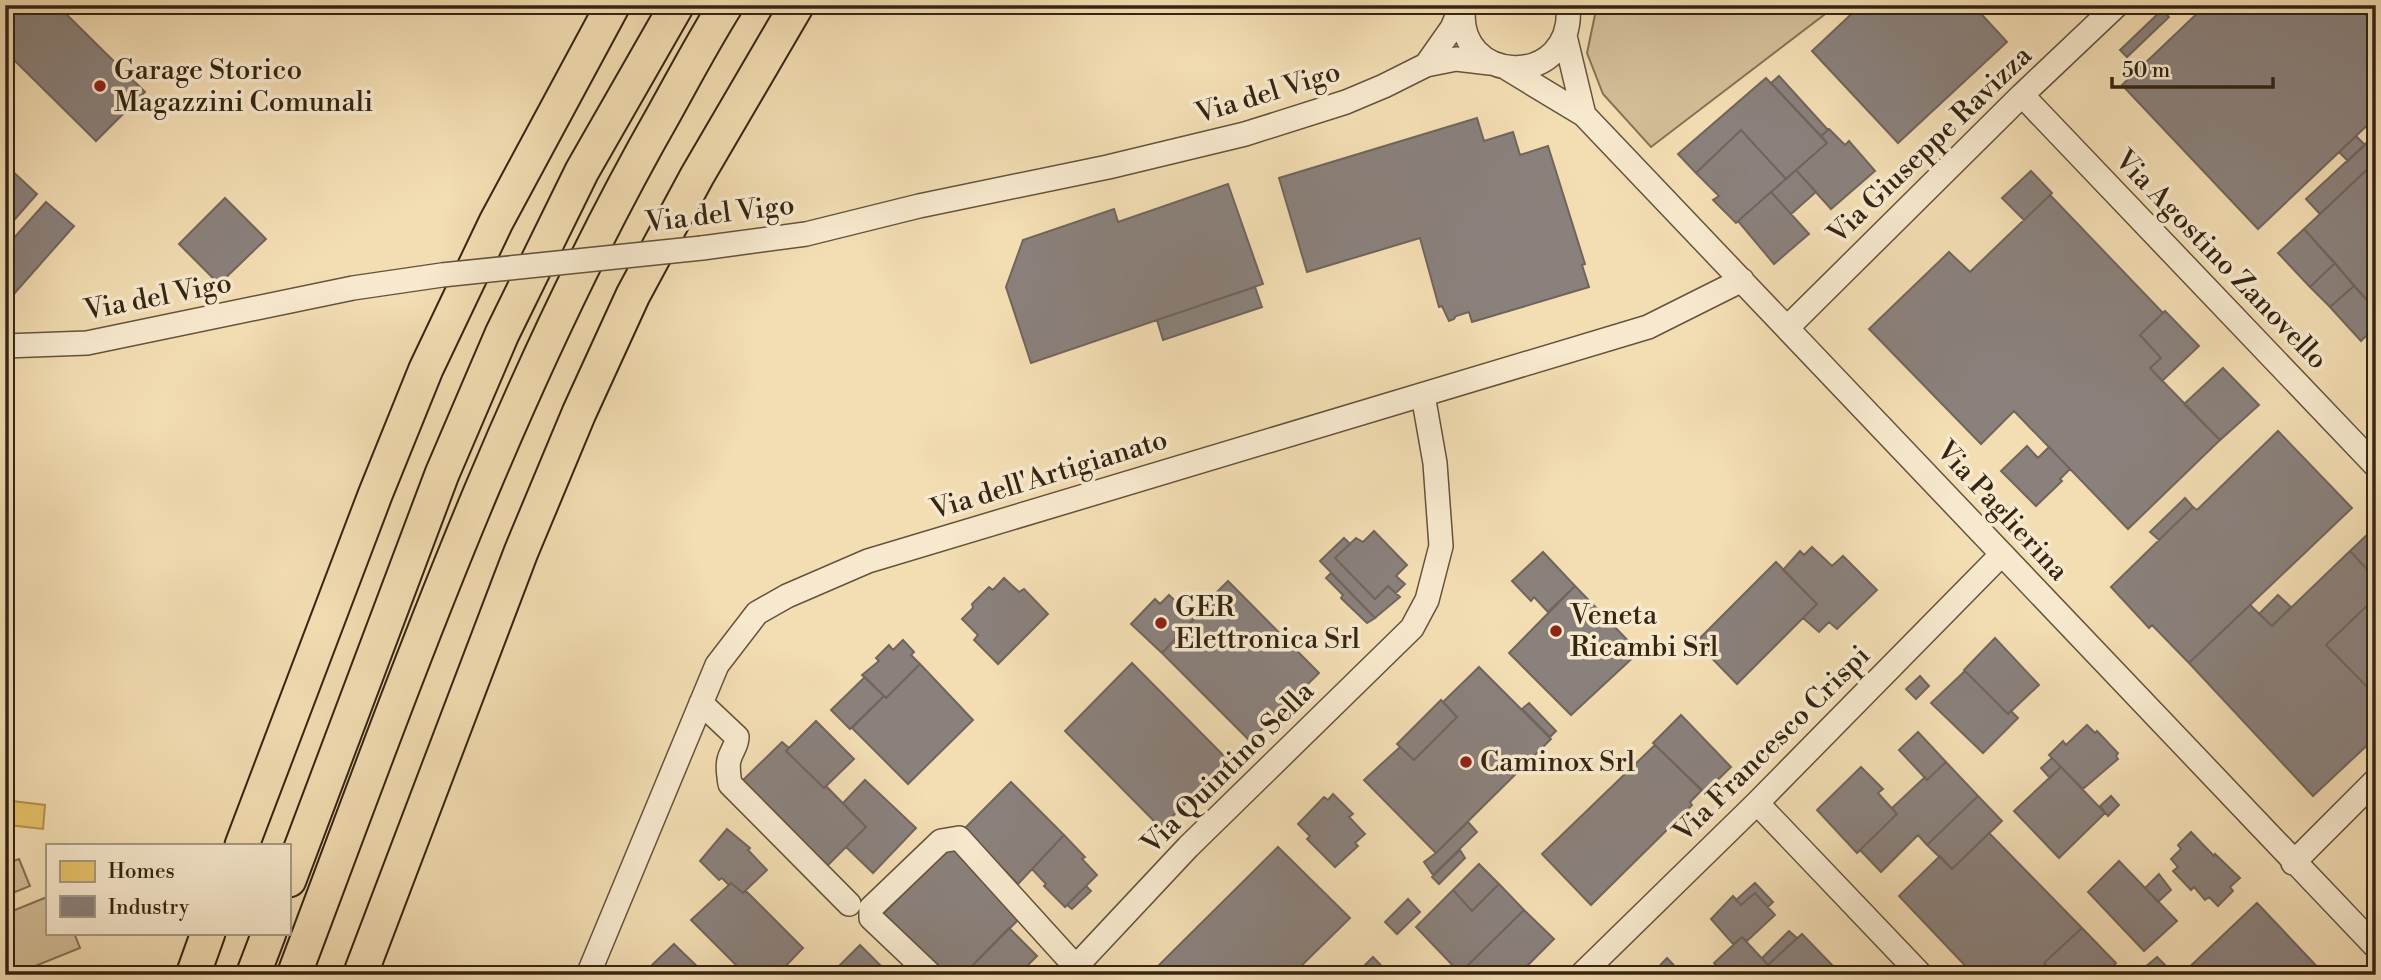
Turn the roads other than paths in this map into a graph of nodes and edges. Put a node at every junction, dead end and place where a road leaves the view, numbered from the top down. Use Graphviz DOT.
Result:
graph roads {
  1 [pos="613,5"];
  2 [pos="677,5"];
  3 [pos="726,5"];
  4 [pos="797,5"];
  5 [pos="1463,5"];
  6 [pos="2117,5"];
  7 [pos="1569,17"];
  8 [pos="1426,65"];
  9 [pos="1499,66"];
  10 [pos="2022,95"];
  11 [pos="1584,115"];
  12 [pos="1742,280"];
  13 [pos="1787,328"];
  14 [pos="5,346"];
  15 [pos="1423,395"];
  16 [pos="2376,466"];
  17 [pos="2002,554"];
  18 [pos="701,703"];
  19 [pos="2376,780"];
  20 [pos="1757,803"];
  21 [pos="242,844"];
  22 [pos="2293,863"];
  23 [pos="290,877"];
  24 [pos="849,904"];
  25 [pos="208,934"];
  26 [pos="269,934"];
  27 [pos="2376,947"];
  28 [pos="1072,971"];
  29 [pos="192,975"];
  30 [pos="253,975"];
  31 [pos="294,975"];
  32 [pos="360,975"];
  33 [pos="588,975"];
  34 [pos="930,975"];
  35 [pos="1581,975"];
  36 [pos="1921,975"];
  1 -- 21 [label="highway"];
  2 -- 23 [label="highway"];
  3 -- 31 [label="highway"];
  4 -- 32 [label="highway"];
  5 -- 8 [label="street, Via del Vigo"];
  5 -- 9 [label="street"];
  6 -- 10 [label="street, Via Giuseppe Ravizza"];
  7 -- 9 [label="street"];
  7 -- 11 [label="street"];
  8 -- 9 [label="street, Via del Vigo"];
  8 -- 14 [label="street, Via del Vigo, bridge"];
  9 -- 11 [label="street, Via Paglierina"];
  10 -- 13 [label="street, Via Giuseppe Ravizza"];
  10 -- 16 [label="street, Via Agostino Zanovello"];
  11 -- 12 [label="street, Via Paglierina"];
  12 -- 13 [label="street, Via Paglierina"];
  12 -- 15 [label="street, Via dell'Artigianato"];
  13 -- 17 [label="street, Via Paglierina"];
  15 -- 18 [label="street, Via dell'Artigianato"];
  15 -- 28 [label="street, Via Quintino Sella"];
  17 -- 20 [label="street, Via Francesco Crispi"];
  17 -- 22 [label="street, Via Paglierina"];
  18 -- 24 [label="street"];
  18 -- 33 [label="street, Via dell'Artigianato"];
  19 -- 22 [label="street"];
  20 -- 35 [label="street, Via Francesco Crispi"];
  20 -- 36 [label="street"];
  22 -- 27 [label="street, Via Paglierina"];
  25 -- 29 [label="highway"];
  26 -- 30 [label="highway"];
  28 -- 34 [label="street"];
}
